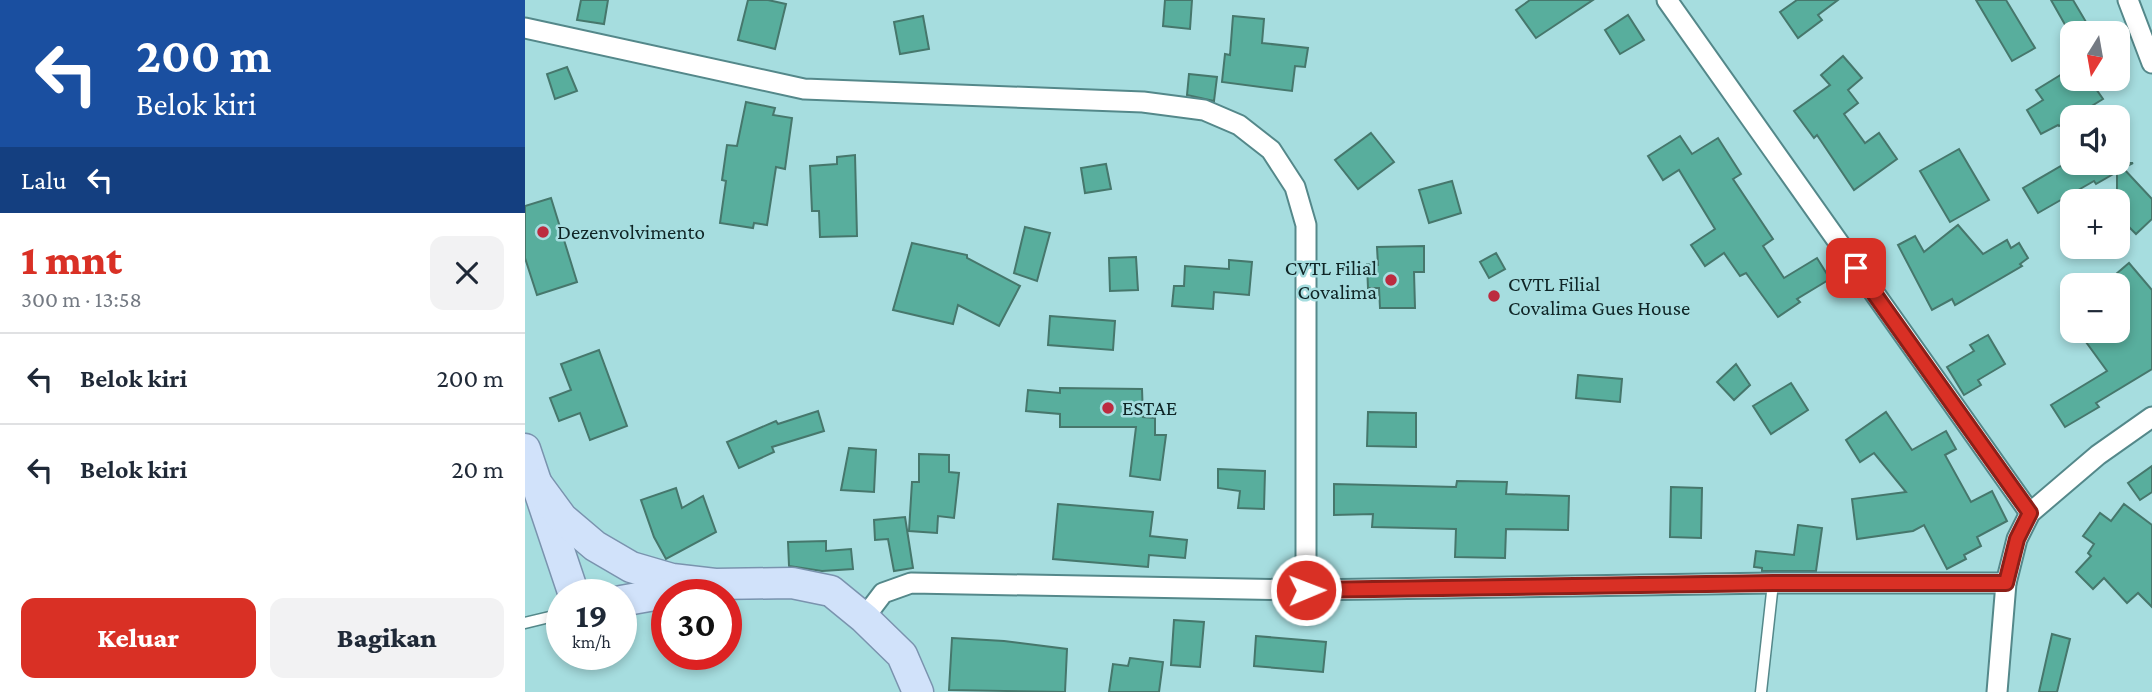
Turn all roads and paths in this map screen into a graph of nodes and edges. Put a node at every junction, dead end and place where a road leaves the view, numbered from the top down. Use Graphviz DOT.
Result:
graph roads {
  1 [pos="1667,0"];
  2 [pos="2128,0"];
  3 [pos="525,28"];
  4 [pos="2152,63"];
  5 [pos="2152,417"];
  6 [pos="525,449"];
  7 [pos="537,484"];
  8 [pos="2030,513"];
  9 [pos="569,579"];
  10 [pos="672,579"];
  11 [pos="742,583"];
  12 [pos="1773,583"];
  13 [pos="2006,583"];
  14 [pos="1306,590"];
  15 [pos="546,618"];
  16 [pos="864,618"];
  17 [pos="525,623"];
  18 [pos="918,692"];
  19 [pos="1761,692"];
  20 [pos="1997,692"];
  1 -- 8 [label="street"];
  2 -- 4 [label="street"];
  3 -- 14 [label="street"];
  5 -- 8 [label="street"];
  6 -- 7 [label="main road"];
  7 -- 9 [label="main road"];
  7 -- 10 [label="main road"];
  8 -- 13 [label="street"];
  11 -- 16 [label="main road"];
  12 -- 13 [label="street"];
  12 -- 14 [label="street"];
  12 -- 19 [label="lane"];
  13 -- 20 [label="street"];
  14 -- 16 [label="street"];
  15 -- 17 [label="lane"];
  16 -- 18 [label="main road"];
}
